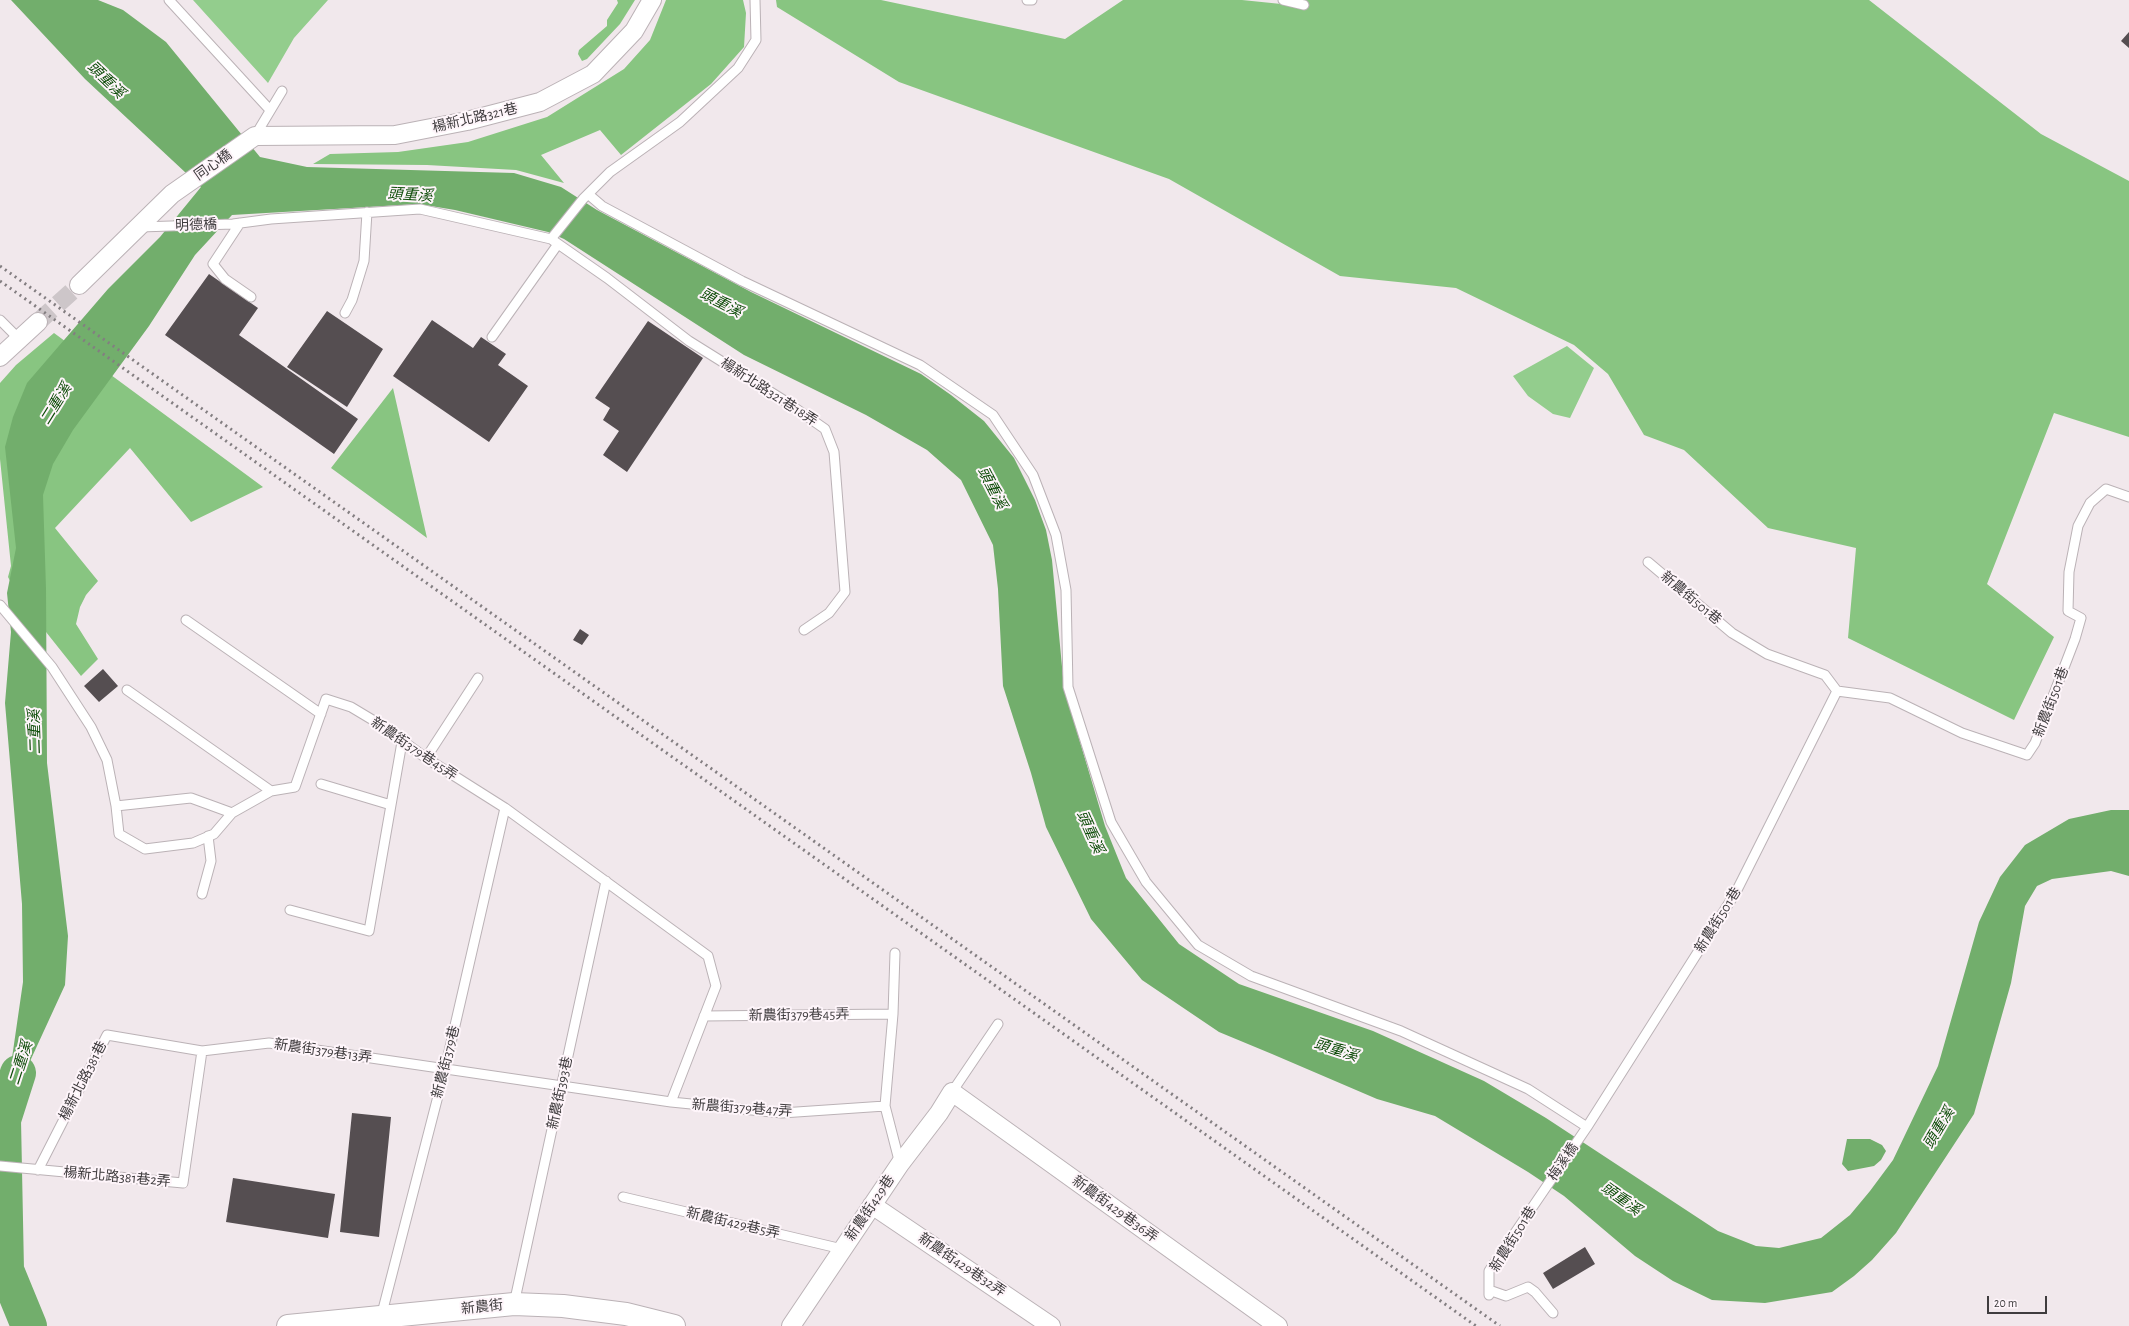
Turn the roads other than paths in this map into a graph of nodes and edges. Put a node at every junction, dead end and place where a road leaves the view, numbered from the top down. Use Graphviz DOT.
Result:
graph roads {
  1 [pos="168,0"];
  2 [pos="652,0"];
  3 [pos="755,0"];
  4 [pos="1027,0"];
  5 [pos="1032,0"];
  6 [pos="1283,0"];
  7 [pos="1304,5"];
  8 [pos="282,91"];
  9 [pos="270,110"];
  10 [pos="255,136"];
  11 [pos="585,196"];
  12 [pos="367,212"];
  13 [pos="237,223"];
  14 [pos="138,227"];
  15 [pos="554,240"];
  16 [pos="79,285"];
  17 [pos="250,297"];
  18 [pos="345,313"];
  19 [pos="0,320"];
  20 [pos="38,322"];
  21 [pos="492,337"];
  22 [pos="19,339"];
  23 [pos="0,357"];
  24 [pos="2129,498"];
  25 [pos="1648,562"];
  26 [pos="0,606"];
  27 [pos="186,620"];
  28 [pos="804,630"];
  29 [pos="478,678"];
  30 [pos="127,690"];
  31 [pos="1837,691"];
  32 [pos="321,714"];
  33 [pos="402,742"];
  34 [pos="426,758"];
  35 [pos="321,784"];
  36 [pos="271,791"];
  37 [pos="391,805"];
  38 [pos="116,806"];
  39 [pos="505,808"];
  40 [pos="232,813"];
  41 [pos="208,836"];
  42 [pos="606,881"];
  43 [pos="202,894"];
  44 [pos="290,910"];
  45 [pos="895,953"];
  46 [pos="893,1014"];
  47 [pos="704,1016"];
  48 [pos="998,1024"];
  49 [pos="202,1051"];
  50 [pos="445,1069"];
  51 [pos="561,1086"];
  52 [pos="952,1092"];
  53 [pos="671,1102"];
  54 [pos="885,1106"];
  55 [pos="1587,1127"];
  56 [pos="1580,1138"];
  57 [pos="900,1164"];
  58 [pos="0,1166"];
  59 [pos="38,1170"];
  60 [pos="1547,1186"];
  61 [pos="623,1197"];
  62 [pos="872,1205"];
  63 [pos="842,1249"];
  64 [pos="514,1304"];
  65 [pos="1553,1313"];
  66 [pos="380,1321"];
  67 [pos="288,1326"];
  68 [pos="674,1326"];
  69 [pos="791,1326"];
  70 [pos="1051,1326"];
  71 [pos="1278,1326"];
  1 -- 9 [label="lane"];
  2 -- 10 [label="street, 楊新北路321巷"];
  3 -- 11 [label="lane"];
  4 -- 5 [label="lane"];
  6 -- 7 [label="lane"];
  8 -- 9 [label="lane"];
  9 -- 10 [label="lane"];
  10 -- 14 [label="street, 同心橋"];
  11 -- 15 [label="lane"];
  11 -- 55 [label="lane"];
  12 -- 13 [label="lane"];
  12 -- 15 [label="lane"];
  12 -- 18 [label="lane"];
  13 -- 14 [label="lane, 明德橋"];
  13 -- 17 [label="lane"];
  14 -- 16 [label="street"];
  15 -- 21 [label="lane"];
  15 -- 28 [label="lane, 楊新北路321巷18弄"];
  19 -- 22 [label="lane"];
  20 -- 22 [label="street"];
  22 -- 23 [label="street"];
  24 -- 31 [label="lane, 新農街501巷"];
  25 -- 31 [label="lane, 新農街501巷"];
  26 -- 38 [label="lane"];
  27 -- 32 [label="lane"];
  29 -- 34 [label="lane"];
  30 -- 36 [label="lane"];
  31 -- 55 [label="lane, 新農街501巷"];
  32 -- 33 [label="lane, 新農街379巷45弄"];
  32 -- 36 [label="lane, 新農街379巷45弄"];
  33 -- 34 [label="lane, 新農街379巷45弄"];
  33 -- 37 [label="lane"];
  34 -- 39 [label="lane, 新農街379巷45弄"];
  35 -- 37 [label="lane"];
  36 -- 40 [label="lane, 新農街379巷45弄"];
  37 -- 44 [label="lane"];
  38 -- 40 [label="lane"];
  38 -- 41 [label="lane, 新農街379巷45弄"];
  39 -- 42 [label="lane, 新農街379巷45弄"];
  39 -- 50 [label="lane, 新農街379巷"];
  40 -- 41 [label="lane, 新農街379巷45弄"];
  41 -- 43 [label="lane"];
  42 -- 47 [label="lane, 新農街379巷45弄"];
  42 -- 51 [label="lane, 新農街393巷"];
  45 -- 46 [label="lane"];
  46 -- 47 [label="lane, 新農街379巷45弄"];
  46 -- 54 [label="lane"];
  47 -- 53 [label="lane, 新農街379巷45弄"];
  48 -- 52 [label="lane"];
  49 -- 50 [label="lane, 新農街379巷13弄"];
  49 -- 59 [label="lane, 楊新北路381巷"];
  49 -- 59 [label="lane, 楊新北路381巷2弄"];
  50 -- 51 [label="lane, 新農街379巷13弄"];
  50 -- 66 [label="lane, 新農街379巷"];
  51 -- 53 [label="lane, 新農街379巷47弄"];
  51 -- 64 [label="lane, 新農街393巷"];
  52 -- 57 [label="street, 新農街429巷"];
  52 -- 71 [label="street, 新農街429巷36弄"];
  53 -- 54 [label="lane, 新農街379巷47弄"];
  54 -- 57 [label="lane"];
  55 -- 56 [label="lane, 新農街501巷"];
  56 -- 60 [label="lane, 梅溪橋"];
  57 -- 62 [label="street, 新農街429巷"];
  58 -- 59 [label="lane"];
  60 -- 65 [label="lane, 新農街501巷"];
  61 -- 63 [label="lane, 新農街429巷5弄"];
  62 -- 63 [label="street, 新農街429巷"];
  62 -- 70 [label="street, 新農街429巷32弄"];
  63 -- 69 [label="street, 新農街429巷"];
  64 -- 66 [label="street, 新農街"];
  64 -- 68 [label="street, 新農街"];
  66 -- 67 [label="street, 新農街"];
}
